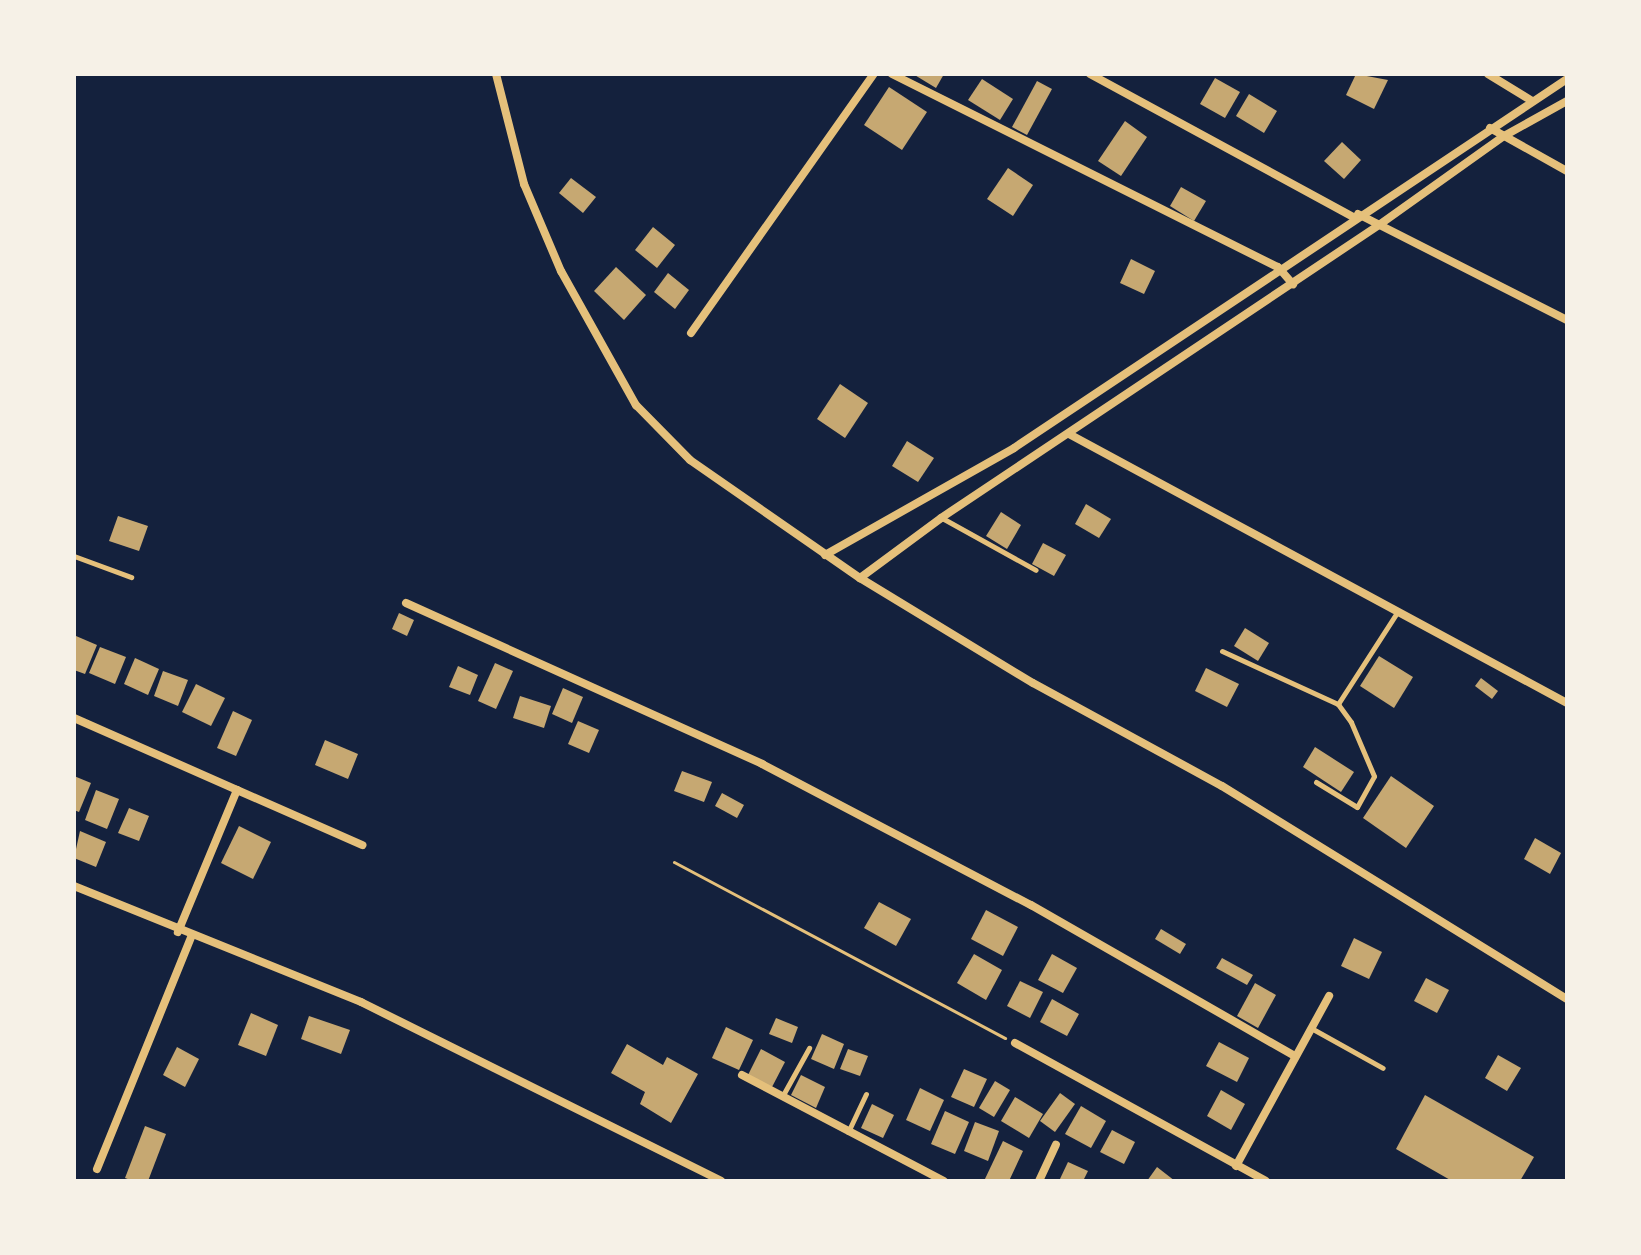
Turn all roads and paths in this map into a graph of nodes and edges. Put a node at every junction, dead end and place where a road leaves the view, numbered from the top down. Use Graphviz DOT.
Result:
graph roads {
  1 [pos="496,74"];
  2 [pos="874,74"];
  3 [pos="892,74"];
  4 [pos="1090,74"];
  5 [pos="1488,74"];
  6 [pos="1567,79"];
  7 [pos="1532,101"];
  8 [pos="1567,101"];
  9 [pos="1490,128"];
  10 [pos="1504,136"];
  11 [pos="1425,170"];
  12 [pos="1567,171"];
  13 [pos="1437,184"];
  14 [pos="1356,215"];
  15 [pos="1379,225"];
  16 [pos="1278,267"];
  17 [pos="1293,284"];
  18 [pos="1567,320"];
  19 [pos="691,333"];
  20 [pos="1069,434"];
  21 [pos="986,464"];
  22 [pos="997,481"];
  23 [pos="941,518"];
  24 [pos="825,555"];
  25 [pos="74,556"];
  26 [pos="1036,570"];
  27 [pos="131,577"];
  28 [pos="860,578"];
  29 [pos="406,603"];
  30 [pos="1396,614"];
  31 [pos="1222,651"];
  32 [pos="1567,703"];
  33 [pos="1338,704"];
  34 [pos="74,718"];
  35 [pos="1316,782"];
  36 [pos="237,790"];
  37 [pos="362,845"];
  38 [pos="674,862"];
  39 [pos="74,886"];
  40 [pos="178,932"];
  41 [pos="191,937"];
  42 [pos="1329,996"];
  43 [pos="1567,999"];
  44 [pos="1311,1028"];
  45 [pos="1015,1043"];
  46 [pos="809,1048"];
  47 [pos="1295,1056"];
  48 [pos="1383,1068"];
  49 [pos="742,1075"];
  50 [pos="866,1094"];
  51 [pos="783,1095"];
  52 [pos="848,1132"];
  53 [pos="1056,1145"];
  54 [pos="1236,1166"];
  55 [pos="97,1169"];
  56 [pos="721,1181"];
  57 [pos="944,1181"];
  58 [pos="1039,1181"];
  59 [pos="1266,1181"];
  1 -- 24 [label="street"];
  2 -- 19 [label="street"];
  3 -- 16 [label="street"];
  4 -- 14 [label="street"];
  5 -- 7 [label="street"];
  6 -- 7 [label="street"];
  7 -- 9 [label="street"];
  8 -- 10 [label="street"];
  9 -- 10 [label="street"];
  9 -- 11 [label="street"];
  10 -- 12 [label="street"];
  10 -- 13 [label="street"];
  11 -- 13 [label="street"];
  11 -- 14 [label="street"];
  13 -- 15 [label="street"];
  14 -- 15 [label="street"];
  14 -- 16 [label="street"];
  15 -- 17 [label="street"];
  15 -- 18 [label="street"];
  16 -- 17 [label="street"];
  16 -- 21 [label="street"];
  17 -- 20 [label="street"];
  20 -- 22 [label="street"];
  20 -- 30 [label="street"];
  21 -- 22 [label="street"];
  21 -- 24 [label="street"];
  22 -- 23 [label="street"];
  23 -- 26 [label="lane"];
  23 -- 28 [label="street"];
  24 -- 28 [label="street"];
  25 -- 27 [label="lane"];
  28 -- 43 [label="street"];
  29 -- 47 [label="street"];
  30 -- 32 [label="street"];
  30 -- 33 [label="lane"];
  31 -- 33 [label="lane"];
  33 -- 35 [label="lane"];
  34 -- 36 [label="street"];
  36 -- 37 [label="street"];
  36 -- 40 [label="street"];
  38 -- 45 [label="path"];
  39 -- 40 [label="street"];
  40 -- 41 [label="street"];
  41 -- 55 [label="street"];
  41 -- 56 [label="street"];
  42 -- 44 [label="street"];
  44 -- 47 [label="street"];
  44 -- 48 [label="lane"];
  45 -- 54 [label="street"];
  46 -- 51 [label="lane"];
  47 -- 54 [label="street"];
  49 -- 51 [label="street"];
  50 -- 52 [label="lane"];
  51 -- 52 [label="street"];
  52 -- 57 [label="street"];
  53 -- 58 [label="street"];
  54 -- 59 [label="street"];
}
